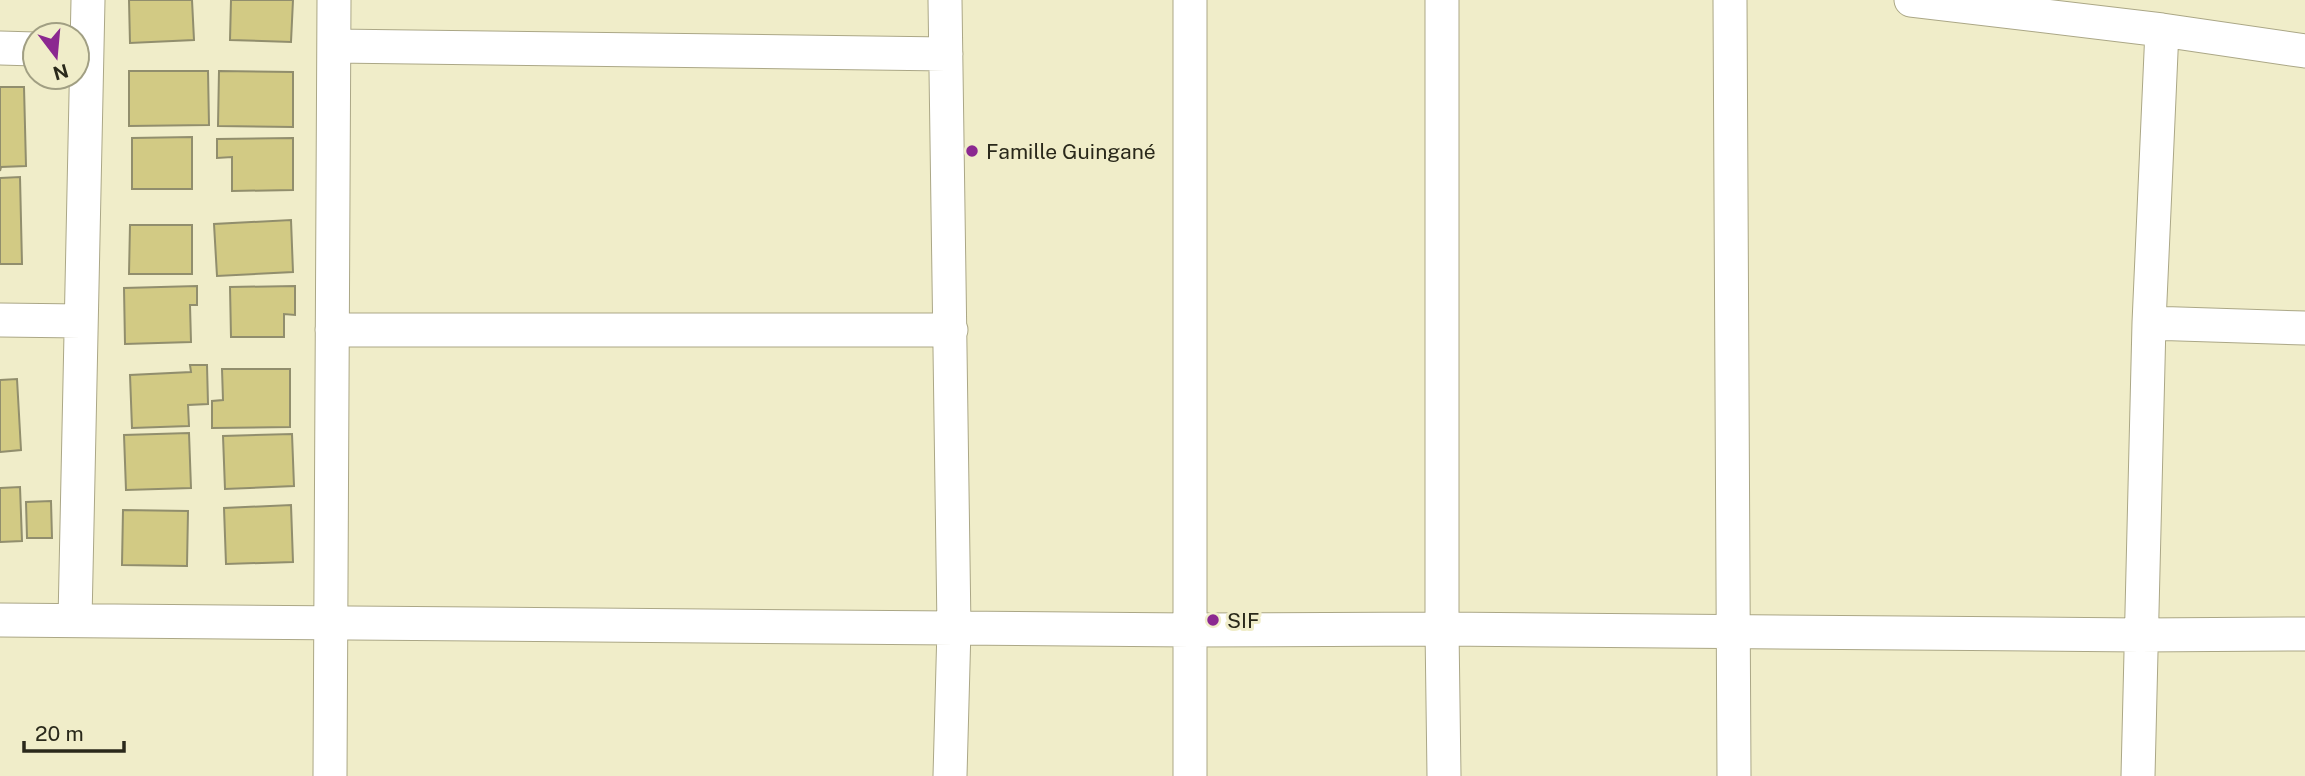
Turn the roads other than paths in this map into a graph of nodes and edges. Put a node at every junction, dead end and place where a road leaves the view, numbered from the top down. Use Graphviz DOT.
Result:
graph roads {
  1 [pos="88,0"];
  2 [pos="334,0"];
  3 [pos="945,0"];
  4 [pos="1190,0"];
  5 [pos="1442,0"];
  6 [pos="1730,0"];
  7 [pos="1910,0"];
  8 [pos="85,21"];
  9 [pos="2162,30"];
  10 [pos="335,46"];
  11 [pos="0,48"];
  12 [pos="21,49"];
  13 [pos="2305,51"];
  14 [pos="946,54"];
  15 [pos="82,91"];
  16 [pos="0,320"];
  17 [pos="81,321"];
  18 [pos="2149,323"];
  19 [pos="2305,328"];
  20 [pos="332,330"];
  21 [pos="951,330"];
  22 [pos="0,620"];
  23 [pos="75,620"];
  24 [pos="329,622"];
  25 [pos="954,628"];
  26 [pos="1442,629"];
  27 [pos="1190,631"];
  28 [pos="1731,633"];
  29 [pos="2305,634"];
  30 [pos="2140,635"];
  31 [pos="330,776"];
  32 [pos="950,776"];
  33 [pos="1190,776"];
  34 [pos="1444,776"];
  35 [pos="1734,776"];
  36 [pos="2138,776"];
  1 -- 8 [label="street"];
  2 -- 10 [label="street"];
  3 -- 14 [label="street"];
  4 -- 27 [label="street"];
  5 -- 26 [label="street"];
  6 -- 28 [label="street"];
  7 -- 9 [label="street"];
  9 -- 13 [label="street"];
  9 -- 18 [label="street"];
  10 -- 14 [label="street"];
  10 -- 20 [label="street"];
  11 -- 12 [label="street"];
  14 -- 21 [label="street"];
  15 -- 17 [label="street"];
  16 -- 17 [label="street"];
  17 -- 23 [label="street"];
  18 -- 19 [label="street"];
  18 -- 30 [label="street"];
  20 -- 21 [label="street"];
  20 -- 24 [label="street"];
  21 -- 25 [label="street"];
  22 -- 23 [label="street"];
  23 -- 24 [label="street"];
  24 -- 25 [label="street"];
  24 -- 31 [label="street"];
  25 -- 27 [label="street"];
  25 -- 32 [label="street"];
  26 -- 27 [label="street"];
  26 -- 28 [label="street"];
  26 -- 34 [label="street"];
  27 -- 33 [label="street"];
  28 -- 30 [label="street"];
  28 -- 35 [label="street"];
  29 -- 30 [label="street"];
  30 -- 36 [label="street"];
}
